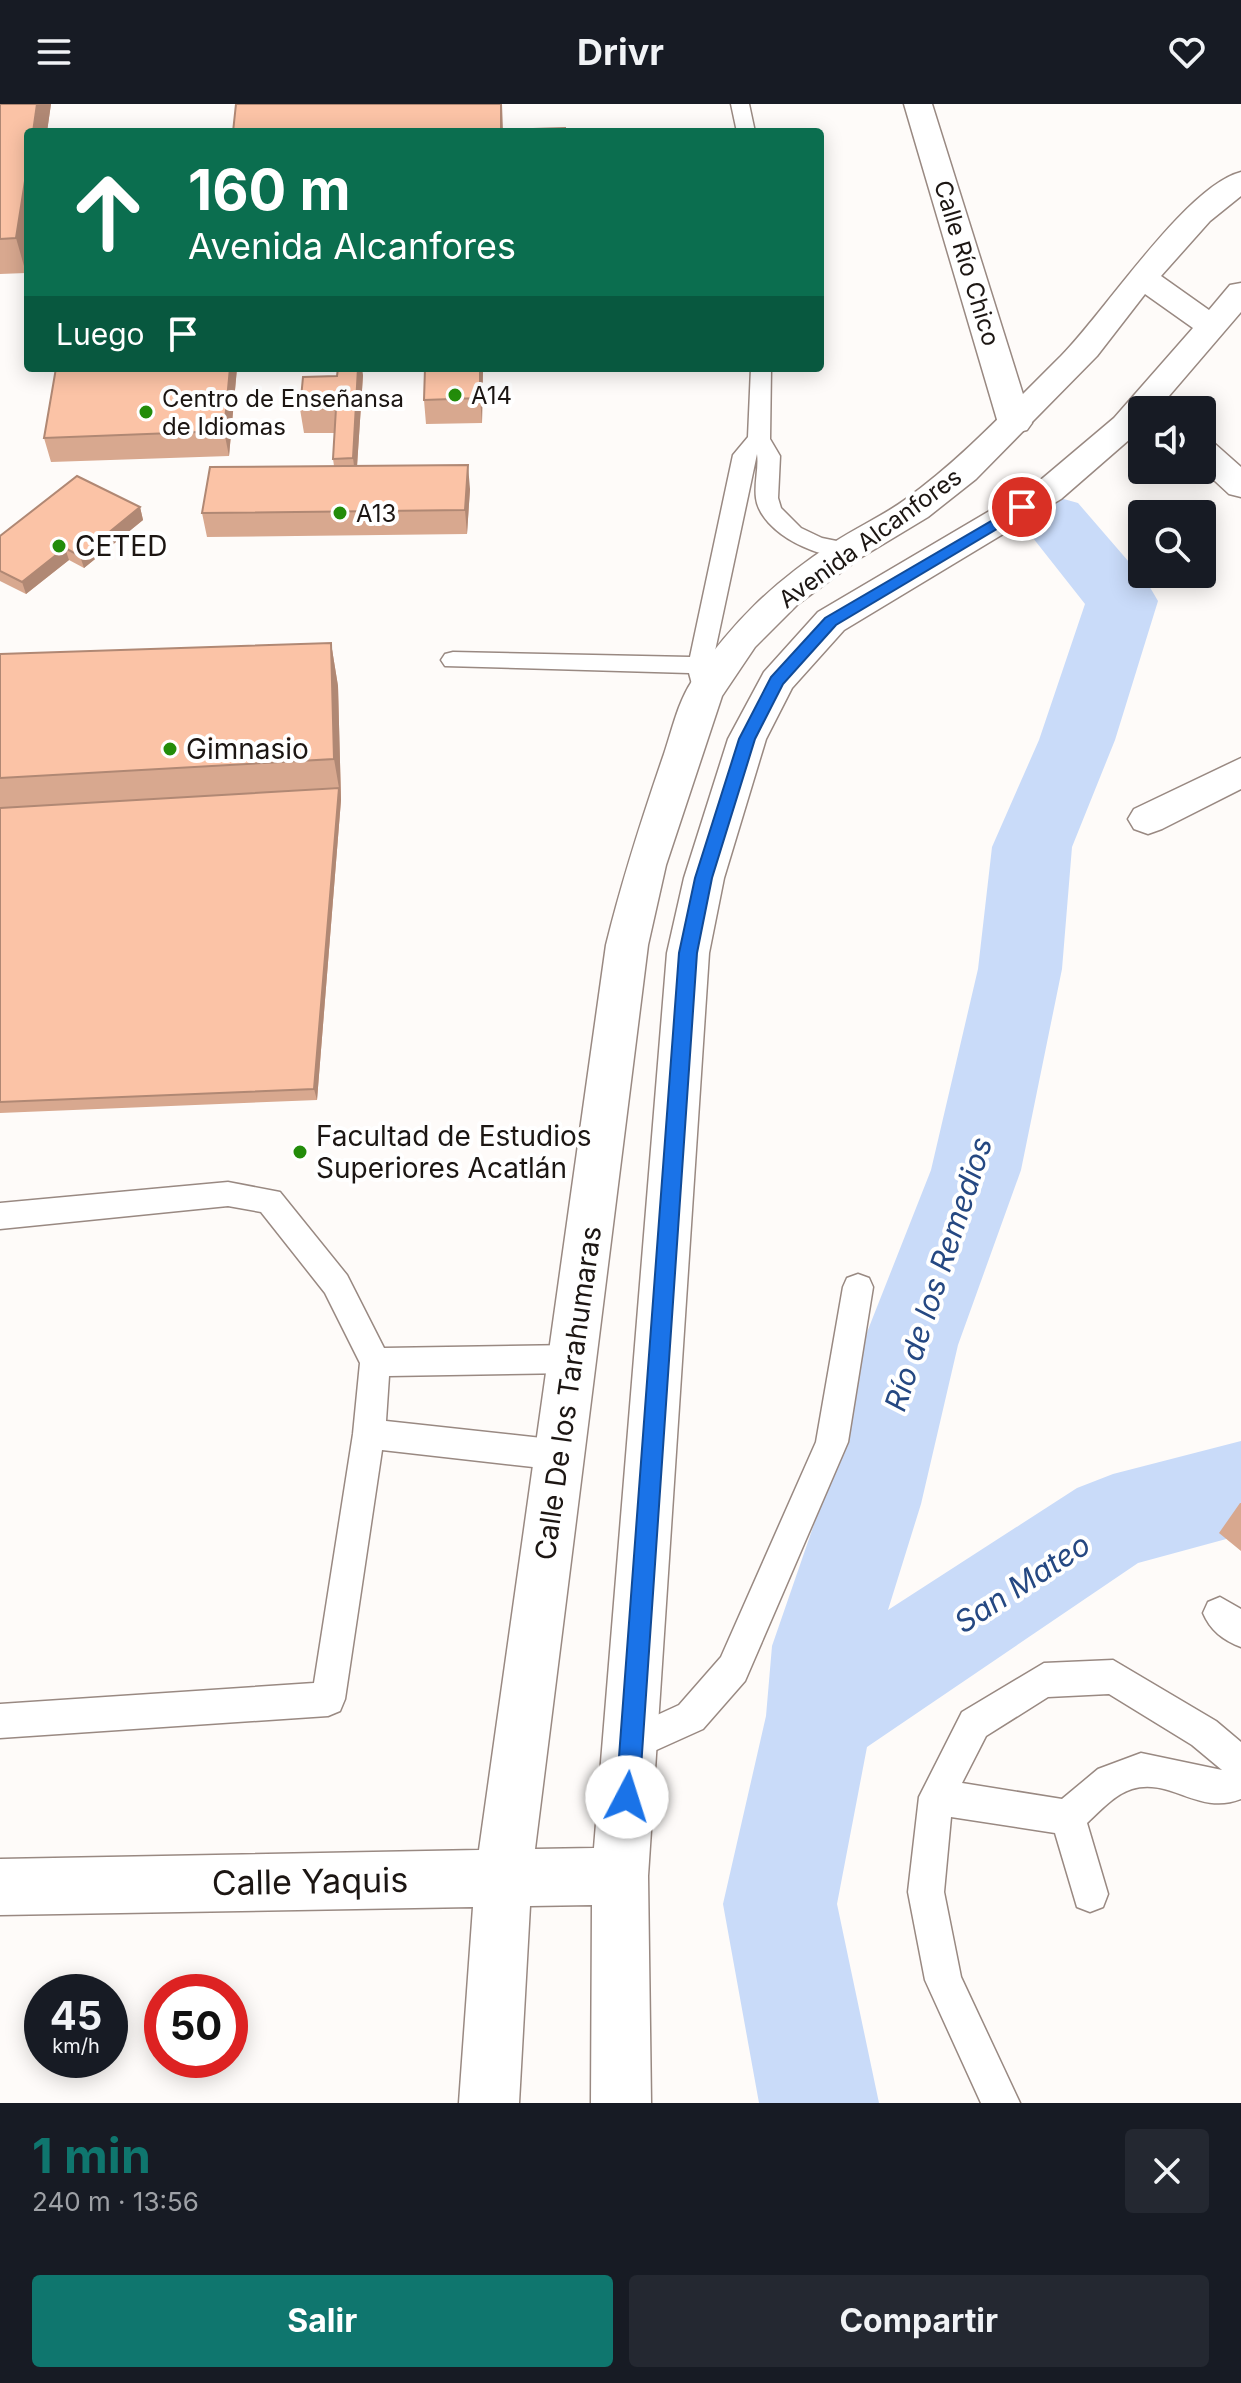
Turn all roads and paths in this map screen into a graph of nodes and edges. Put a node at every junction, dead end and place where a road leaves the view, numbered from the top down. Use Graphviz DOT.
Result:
graph roads {
  1 [pos="740,104"];
  2 [pos="918,104"];
  3 [pos="745,128"];
  4 [pos="1241,181"];
  5 [pos="1137,283"];
  6 [pos="1241,292"];
  7 [pos="1211,326"];
  8 [pos="761,372"];
  9 [pos="1156,396"];
  10 [pos="1015,423"];
  11 [pos="1128,425"];
  12 [pos="759,439"];
  13 [pos="1216,464"];
  14 [pos="1241,486"];
  15 [pos="848,550"];
  16 [pos="453,660"];
  17 [pos="702,679"];
  18 [pos="1241,772"];
  19 [pos="1148,819"];
  20 [pos="0,1216"];
  21 [pos="858,1287"];
  22 [pos="573,1359"];
  23 [pos="375,1362"];
  24 [pos="369,1434"];
  25 [pos="560,1455"];
  26 [pos="0,1721"];
  27 [pos="632,1744"];
  28 [pos="1241,1764"];
  29 [pos="1241,1779"];
  30 [pos="936,1797"];
  31 [pos="1068,1817"];
  32 [pos="620,1876"];
  33 [pos="503,1878"];
  34 [pos="0,1887"];
  35 [pos="1090,1894"];
  36 [pos="489,2103"];
  37 [pos="621,2103"];
  38 [pos="1001,2103"];
  1 -- 3 [label="lane"];
  2 -- 10 [label="main road, Calle Río Chico"];
  4 -- 5 [label="main road, Avenida Alcanfores"];
  5 -- 7 [label="main road"];
  5 -- 10 [label="main road, Avenida Alcanfores"];
  6 -- 7 [label="main road, Avenida Alcanfores"];
  7 -- 9 [label="main road, Avenida Alcanfores"];
  8 -- 12 [label="lane"];
  10 -- 15 [label="main road, Avenida Alcanfores"];
  11 -- 27 [label="main road, Avenida Alcanfores"];
  12 -- 15 [label="lane"];
  12 -- 17 [label="lane"];
  13 -- 14 [label="main road"];
  15 -- 17 [label="main road, Avenida Alcanfores"];
  16 -- 17 [label="lane"];
  17 -- 22 [label="main road, Calle De los Tarahumaras"];
  18 -- 19 [label="main road"];
  20 -- 23 [label="lane"];
  21 -- 27 [label="lane"];
  22 -- 23 [label="lane"];
  22 -- 25 [label="main road, Calle De los Tarahumaras"];
  23 -- 24 [label="lane"];
  24 -- 25 [label="lane"];
  24 -- 26 [label="lane"];
  25 -- 33 [label="main road, Calle De los Tarahumaras"];
  27 -- 32 [label="main road"];
  28 -- 30 [label="lane"];
  29 -- 31 [label="lane"];
  30 -- 31 [label="lane"];
  30 -- 38 [label="lane"];
  31 -- 35 [label="lane"];
  32 -- 33 [label="main road, Calle Yaquis"];
  32 -- 37 [label="main road"];
  33 -- 34 [label="main road, Calle Yaquis"];
  33 -- 36 [label="main road, Calle De los Tarahumaras"];
}
